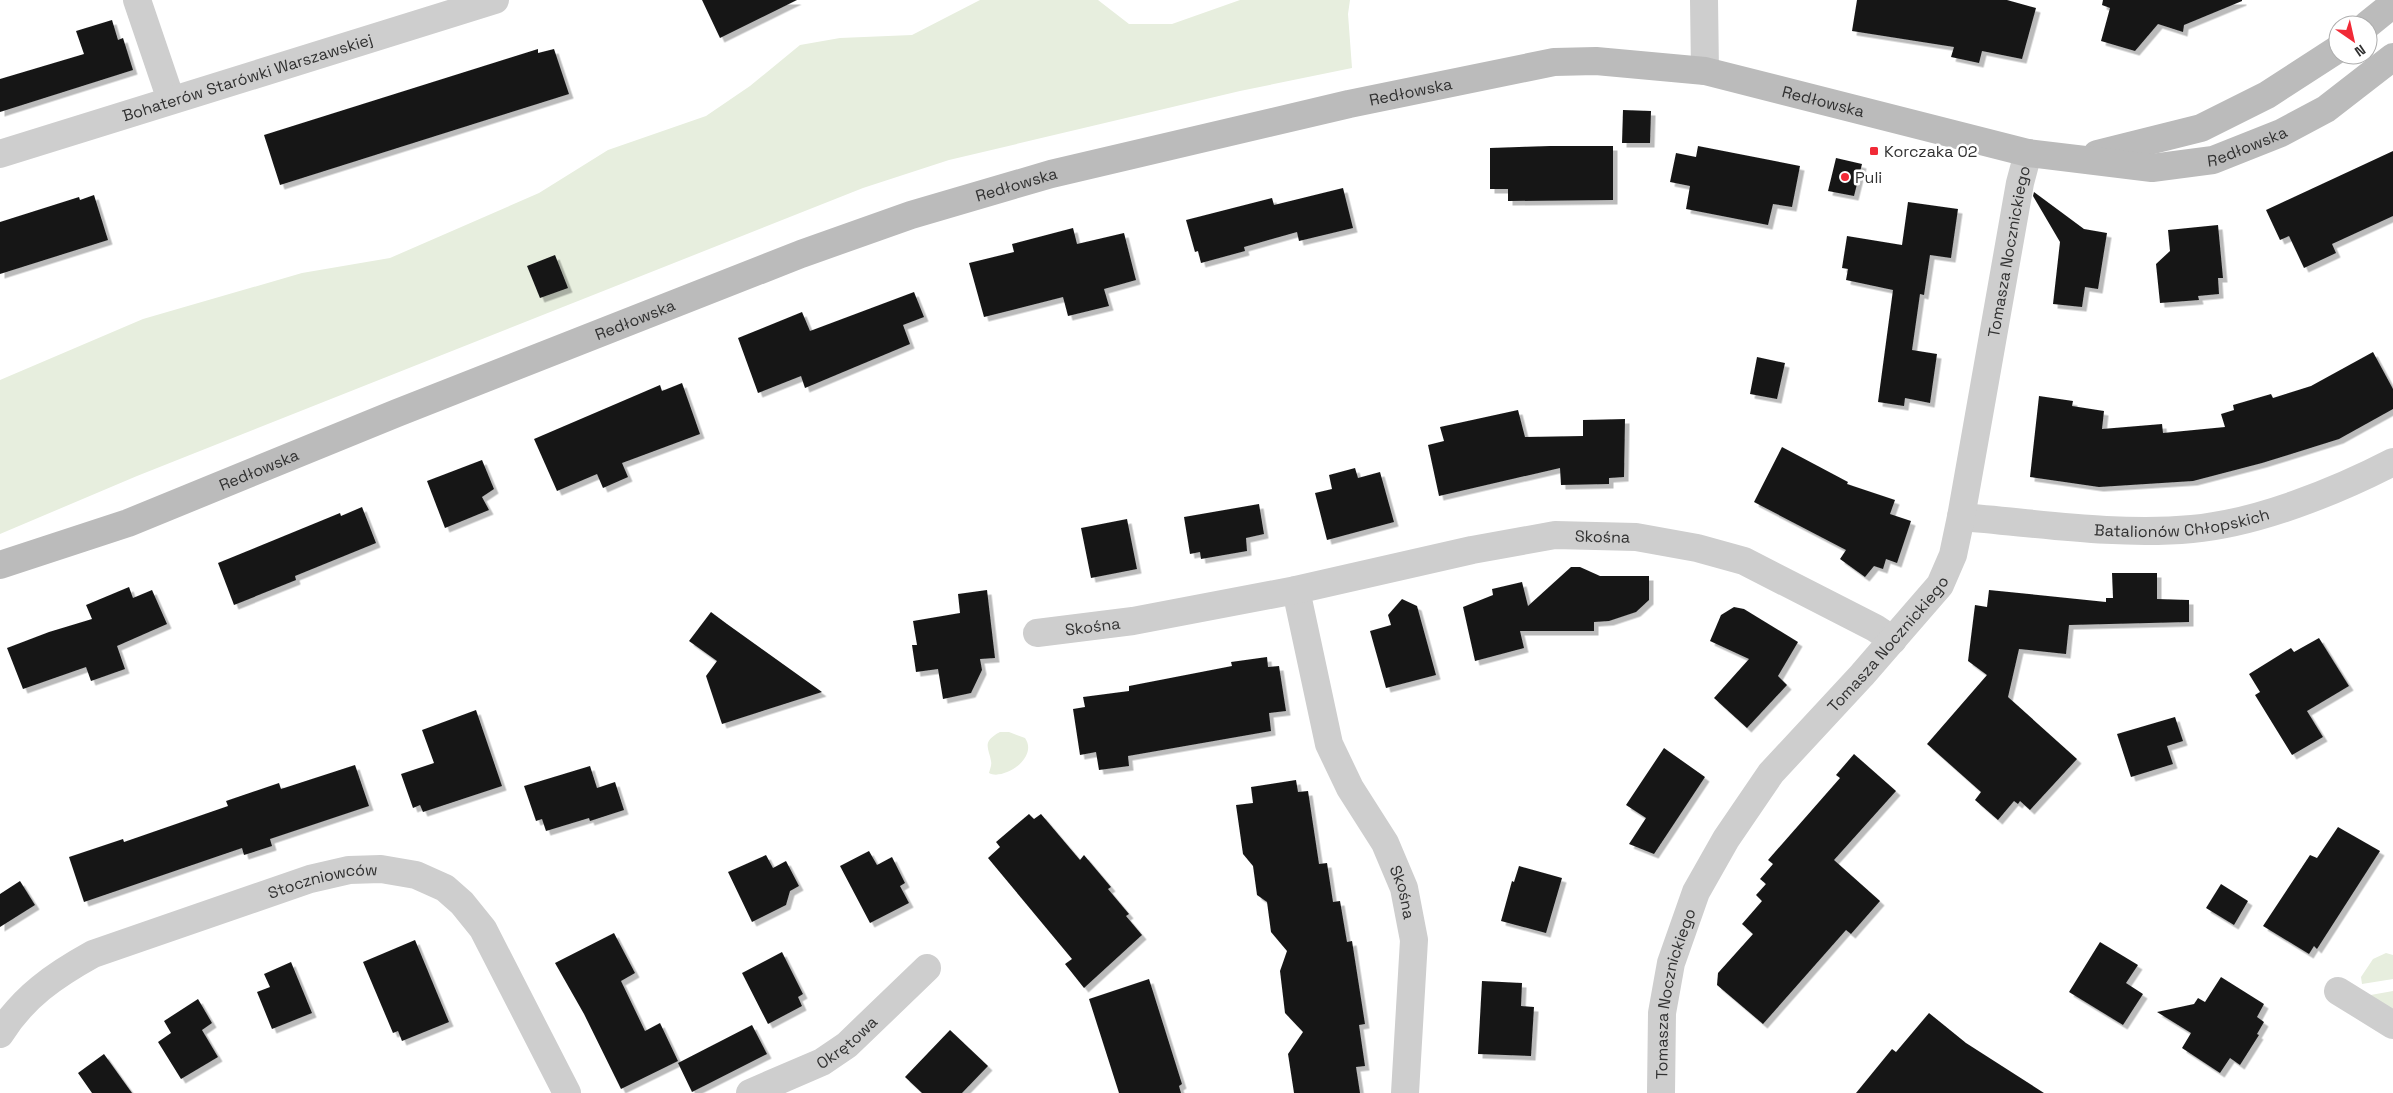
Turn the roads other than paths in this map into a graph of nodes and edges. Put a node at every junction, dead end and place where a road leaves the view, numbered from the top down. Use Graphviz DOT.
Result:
graph roads {
  1 [pos="137,0"];
  2 [pos="495,0"];
  3 [pos="1704,0"];
  4 [pos="2393,4"];
  5 [pos="2378,16"];
  6 [pos="2328,56"];
  7 [pos="2393,57"];
  8 [pos="1705,71"];
  9 [pos="171,100"];
  10 [pos="2028,153"];
  11 [pos="0,154"];
  12 [pos="2078,158"];
  13 [pos="2393,462"];
  14 [pos="1961,517"];
  15 [pos="0,564"];
  16 [pos="1296,590"];
  17 [pos="1037,633"];
  18 [pos="1893,640"];
  19 [pos="927,968"];
  20 [pos="2338,990"];
  21 [pos="2393,1025"];
  22 [pos="0,1034"];
  23 [pos="567,1093"];
  24 [pos="750,1093"];
  25 [pos="1405,1093"];
  26 [pos="1662,1093"];
  1 -- 9 [label="street"];
  2 -- 9 [label="street, Bohaterów Starówki Warszawskiej"];
  3 -- 8 [label="street"];
  4 -- 5 [label="street"];
  6 -- 12 [label="street, Redłowska"];
  7 -- 12 [label="street, Redłowska"];
  8 -- 10 [label="street, Redłowska"];
  8 -- 15 [label="street, Redłowska"];
  9 -- 11 [label="street, Bohaterów Starówki Warszawskiej"];
  10 -- 12 [label="street, Redłowska"];
  10 -- 14 [label="street, Tomasza Nocznickiego"];
  13 -- 14 [label="street, Batalionów Chłopskich"];
  14 -- 18 [label="street, Tomasza Nocznickiego"];
  16 -- 17 [label="street, Skośna"];
  16 -- 18 [label="street, Skośna"];
  16 -- 25 [label="street, Skośna"];
  18 -- 26 [label="street, Tomasza Nocznickiego"];
  19 -- 24 [label="street, Okrętowa"];
  20 -- 21 [label="street"];
  22 -- 23 [label="street, Stoczniowców"];
}
